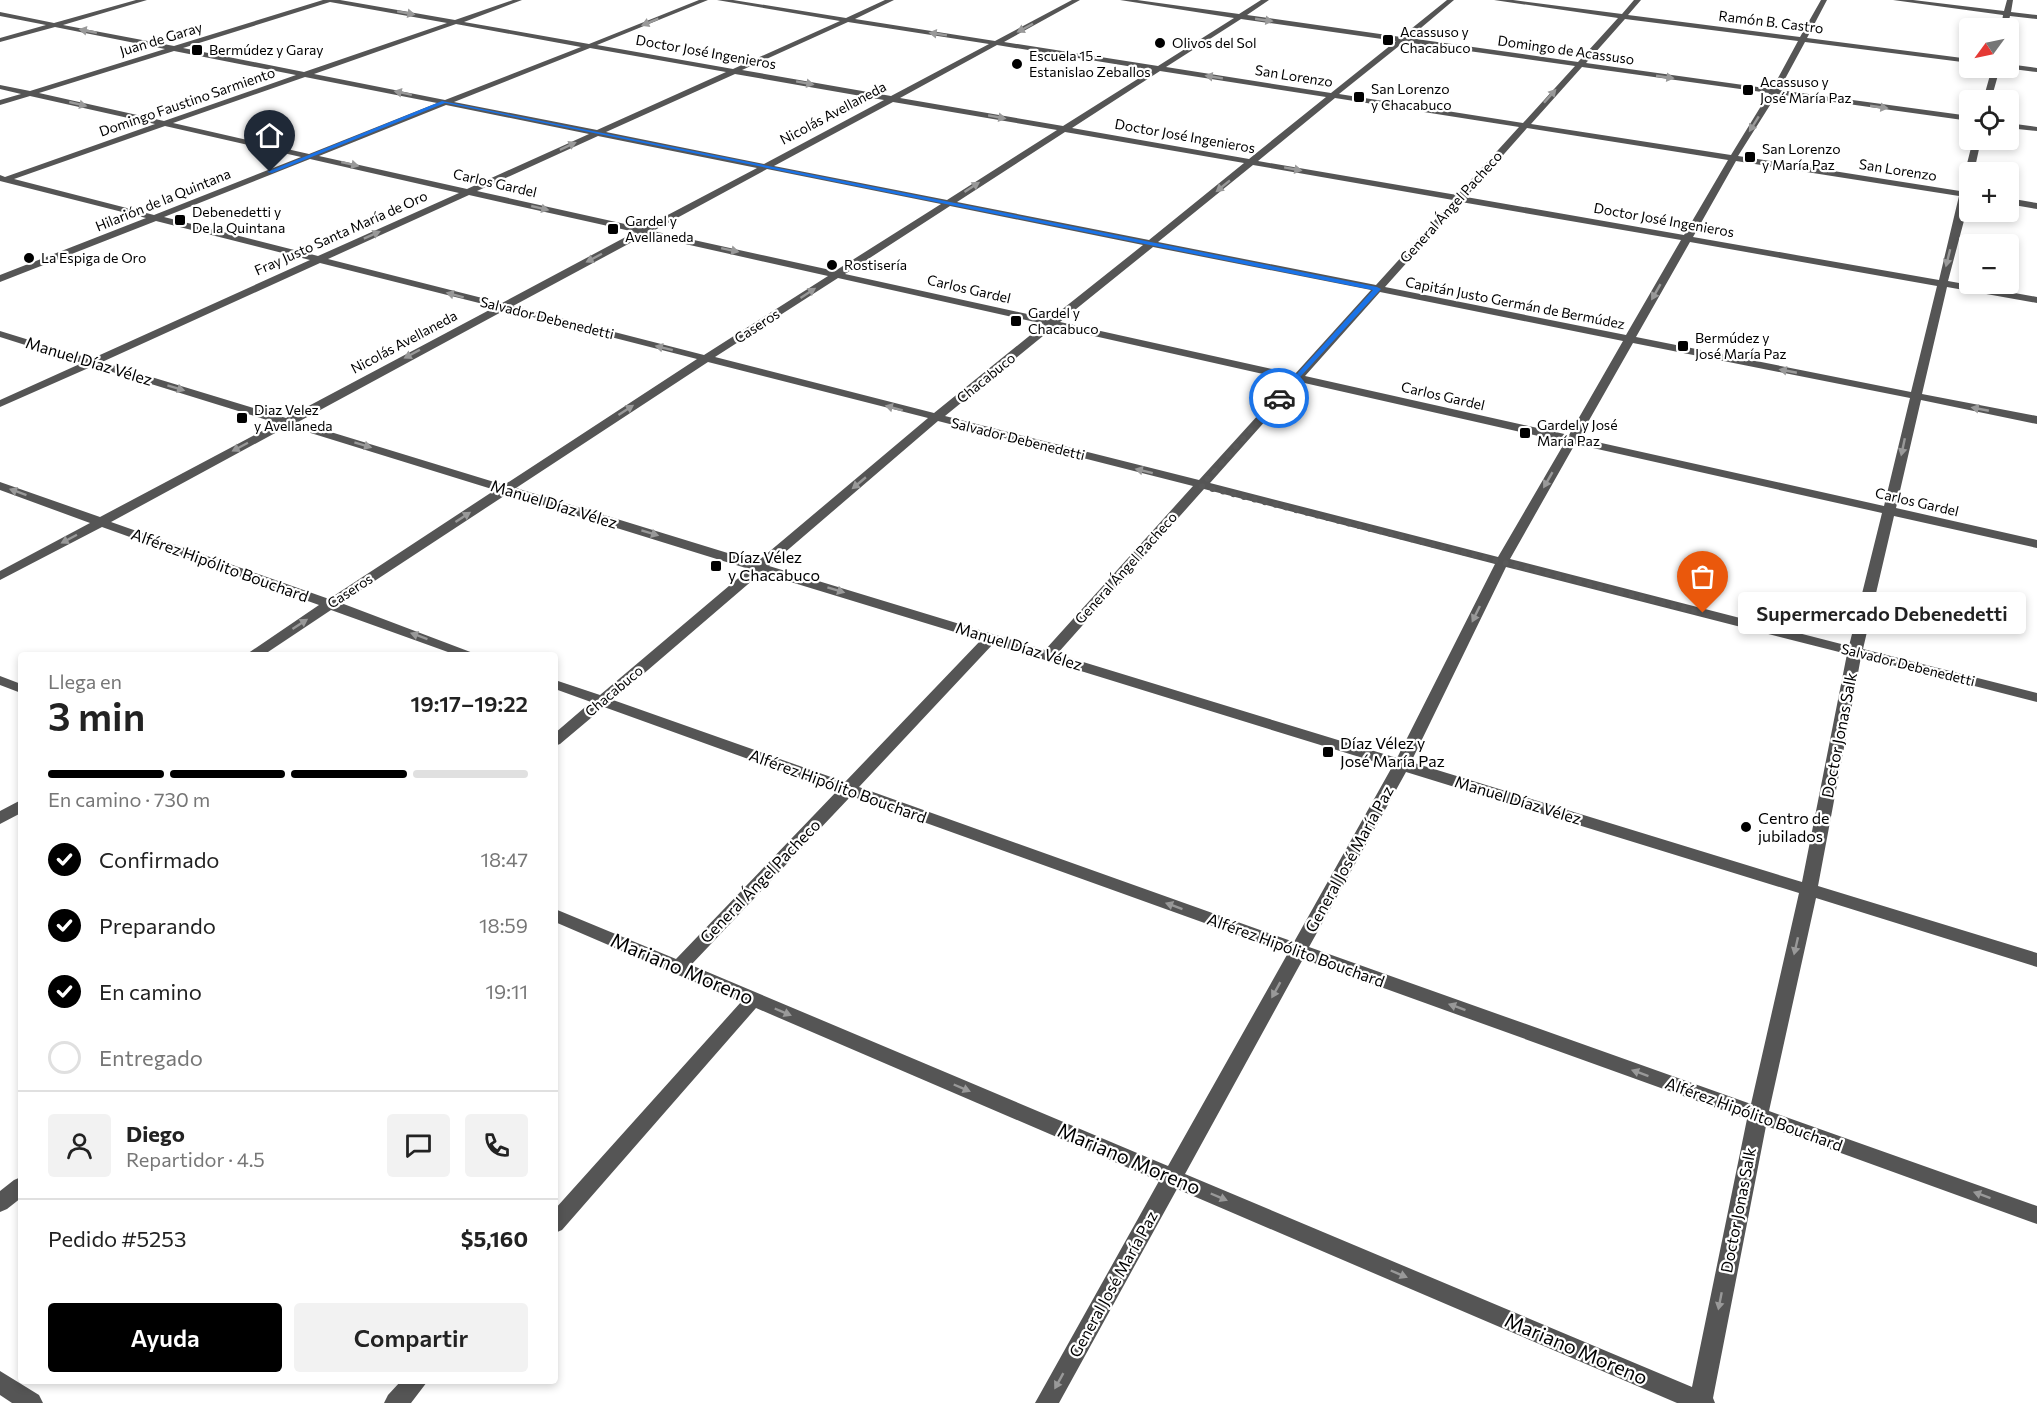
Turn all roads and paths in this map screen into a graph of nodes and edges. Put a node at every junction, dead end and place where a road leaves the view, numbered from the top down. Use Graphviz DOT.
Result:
graph roads {
  1 [pos="144,0"];
  2 [pos="329,0"];
  3 [pos="519,0"];
  4 [pos="705,0"];
  5 [pos="720,0"];
  6 [pos="891,0"];
  7 [pos="1077,0"];
  8 [pos="1123,0"];
  9 [pos="1266,0"];
  10 [pos="1451,0"];
  11 [pos="1497,0"];
  12 [pos="1638,0"];
  13 [pos="1824,0"];
  14 [pos="1896,0"];
  15 [pos="2010,0"];
  16 [pos="2007,13"];
  17 [pos="0,14"];
  18 [pos="1623,16"];
  19 [pos="1241,17"];
  20 [pos="2037,17"];
  21 [pos="2006,18"];
  22 [pos="847,20"];
  23 [pos="457,22"];
  24 [pos="55,25"];
  25 [pos="1801,39"];
  26 [pos="0,40"];
  27 [pos="1402,40"];
  28 [pos="996,43"];
  29 [pos="589,46"];
  30 [pos="175,49"];
  31 [pos="1959,60"];
  32 [pos="1578,65"];
  33 [pos="1158,68"];
  34 [pos="2019,68"];
  35 [pos="733,70"];
  36 [pos="2037,70"];
  37 [pos="307,74"];
  38 [pos="0,87"];
  39 [pos="1774,92"];
  40 [pos="31,94"];
  41 [pos="1334,96"];
  42 [pos="892,99"];
  43 [pos="444,102"];
  44 [pos="0,103"];
  45 [pos="1959,117"];
  46 [pos="165,124"];
  47 [pos="1524,126"];
  48 [pos="2019,127"];
  49 [pos="1064,129"];
  50 [pos="2037,129"];
  51 [pos="595,133"];
  52 [pos="312,156"];
  53 [pos="1733,158"];
  54 [pos="1254,162"];
  55 [pos="765,166"];
  56 [pos="2,179"];
  57 [pos="469,192"];
  58 [pos="1959,194"];
  59 [pos="1459,198"];
  60 [pos="2019,203"];
  61 [pos="947,204"];
  62 [pos="2037,206"];
  63 [pos="154,218"];
  64 [pos="1959,222"];
  65 [pos="644,232"];
  66 [pos="1687,238"];
  67 [pos="1152,244"];
  68 [pos="318,259"];
  69 [pos="838,273"];
  70 [pos="0,279"];
  71 [pos="1942,284"];
  72 [pos="1377,289"];
  73 [pos="2037,300"];
  74 [pos="500,307"];
  75 [pos="1053,323"];
  76 [pos="0,334"];
  77 [pos="1629,339"];
  78 [pos="706,359"];
  79 [pos="92,362"];
  80 [pos="1297,378"];
  81 [pos="1915,396"];
  82 [pos="0,404"];
  83 [pos="935,418"];
  84 [pos="2037,420"];
  85 [pos="287,422"];
  86 [pos="1571,440"];
  87 [pos="0,486"];
  88 [pos="1201,486"];
  89 [pos="506,489"];
  90 [pos="1889,511"];
  91 [pos="101,522"];
  92 [pos="2037,544"];
  93 [pos="1502,561"];
  94 [pos="760,567"];
  95 [pos="0,576"];
  96 [pos="330,604"];
  97 [pos="991,638"];
  98 [pos="257,652"];
  99 [pos="463,652"];
  100 [pos="1855,652"];
  101 [pos="1048,655"];
  102 [pos="0,680"];
  103 [pos="558,685"];
  104 [pos="18,688"];
  105 [pos="2037,698"];
  106 [pos="602,701"];
  107 [pos="558,738"];
  108 [pos="1402,764"];
  109 [pos="847,789"];
  110 [pos="18,808"];
  111 [pos="0,819"];
  112 [pos="1809,889"];
  113 [pos="558,916"];
  114 [pos="1298,950"];
  115 [pos="2037,960"];
  116 [pos="678,968"];
  117 [pos="753,1000"];
  118 [pos="1758,1115"];
  119 [pos="1172,1177"];
  120 [pos="18,1188"];
  121 [pos="0,1203"];
  122 [pos="2037,1215"];
  123 [pos="558,1221"];
  124 [pos="0,1382"];
  125 [pos="413,1384"];
  126 [pos="1701,1402"];
  127 [pos="31,1403"];
  128 [pos="396,1403"];
  129 [pos="1047,1403"];
  1 -- 24 [label="street"];
  2 -- 23 [label="street, Doctor José Ingenieros, one-way"];
  2 -- 30 [label="street, Juan de Garay"];
  3 -- 23 [label="street, Domingo Faustino Sarmiento"];
  4 -- 29 [label="street, Hilarión de la Quintana, one-way"];
  5 -- 22 [label="street, San Lorenzo"];
  6 -- 22 [label="street, Fray Justo Santa María de Oro"];
  7 -- 28 [label="street, Nicolás Avellaneda, one-way"];
  8 -- 19 [label="street, Domingo de Acassuso"];
  9 -- 19 [label="street, Caseros"];
  10 -- 27 [label="street, Chacabuco"];
  11 -- 18 [label="street, Ramón B. Castro"];
  12 -- 18 [label="street, General Ángel Pacheco"];
  13 -- 25 [label="street, General José María Paz"];
  14 -- 16 [label="street"];
  15 -- 16 [label="street"];
  16 -- 20 [label="street"];
  16 -- 21 [label="street"];
  17 -- 24 [label="street, Capitán Justo Germán de Bermúdez"];
  18 -- 25 [label="street, Ramón B. Castro"];
  18 -- 32 [label="street, General Ángel Pacheco"];
  19 -- 27 [label="street, Domingo de Acassuso, one-way"];
  19 -- 33 [label="street, Caseros"];
  28 -- 22 [label="street, San Lorenzo, one-way"];
  22 -- 35 [label="street, Fray Justo Santa María de Oro"];
  23 -- 29 [label="street, Doctor José Ingenieros"];
  23 -- 37 [label="street, Domingo Faustino Sarmiento"];
  24 -- 26 [label="street"];
  30 -- 24 [label="street, Capitán Justo Germán de Bermúdez, one-way"];
  25 -- 31 [label="street, Ramón B. Castro"];
  25 -- 39 [label="street, General José María Paz"];
  27 -- 32 [label="street, Domingo de Acassuso"];
  27 -- 41 [label="street, Chacabuco"];
  28 -- 33 [label="street, San Lorenzo"];
  28 -- 42 [label="street, Nicolás Avellaneda"];
  29 -- 35 [label="street, Doctor José Ingenieros"];
  29 -- 43 [label="street, Hilarión de la Quintana"];
  30 -- 37 [label="street, Capitán Justo Germán de Bermúdez"];
  30 -- 40 [label="street, Juan de Garay"];
  32 -- 39 [label="street, Domingo de Acassuso, one-way"];
  47 -- 32 [label="street, General Ángel Pacheco, one-way"];
  41 -- 33 [label="street, San Lorenzo, one-way"];
  33 -- 49 [label="street, Caseros"];
  34 -- 36 [label="street"];
  35 -- 42 [label="street, Doctor José Ingenieros, one-way"];
  35 -- 51 [label="street, Fray Justo Santa María de Oro"];
  43 -- 37 [label="street, Capitán Justo Germán de Bermúdez, one-way"];
  37 -- 46 [label="street, Domingo Faustino Sarmiento"];
  38 -- 40 [label="street, Carlos Gardel"];
  39 -- 45 [label="street, Domingo de Acassuso, one-way"];
  39 -- 53 [label="street, General José María Paz, one-way"];
  40 -- 44 [label="street, Juan de Garay"];
  40 -- 46 [label="street, Carlos Gardel, one-way"];
  41 -- 47 [label="street, San Lorenzo"];
  41 -- 54 [label="street, Chacabuco"];
  42 -- 49 [label="street, Doctor José Ingenieros, one-way"];
  42 -- 55 [label="street, Nicolás Avellaneda"];
  43 -- 51 [label="street, Capitán Justo Germán de Bermúdez"];
  43 -- 52 [label="street, Hilarión de la Quintana"];
  46 -- 52 [label="street, Carlos Gardel"];
  46 -- 56 [label="street, Domingo Faustino Sarmiento"];
  47 -- 53 [label="street, San Lorenzo"];
  47 -- 59 [label="street, General Ángel Pacheco"];
  48 -- 50 [label="street"];
  49 -- 54 [label="street, Doctor José Ingenieros"];
  61 -- 49 [label="street, Caseros, one-way"];
  51 -- 55 [label="street, Capitán Justo Germán de Bermúdez"];
  57 -- 51 [label="street, Fray Justo Santa María de Oro, one-way"];
  52 -- 57 [label="street, Carlos Gardel, one-way"];
  52 -- 63 [label="street, Hilarión de la Quintana"];
  53 -- 58 [label="street, San Lorenzo"];
  53 -- 66 [label="street, General José María Paz"];
  54 -- 59 [label="street, Doctor José Ingenieros, one-way"];
  54 -- 67 [label="street, Chacabuco, one-way"];
  55 -- 61 [label="street, Capitán Justo Germán de Bermúdez"];
  55 -- 65 [label="street, Nicolás Avellaneda"];
  56 -- 63 [label="street, Salvador Debenedetti"];
  57 -- 65 [label="street, Carlos Gardel, one-way"];
  68 -- 57 [label="street, Fray Justo Santa María de Oro, one-way"];
  59 -- 66 [label="street, Doctor José Ingenieros"];
  59 -- 72 [label="street, General Ángel Pacheco"];
  60 -- 62 [label="street"];
  61 -- 67 [label="street, Capitán Justo Germán de Bermúdez"];
  61 -- 69 [label="street, Caseros"];
  63 -- 68 [label="street, Salvador Debenedetti"];
  63 -- 70 [label="street, Hilarión de la Quintana"];
  64 -- 71 [label="street, Doctor Jonas Salk, one-way"];
  65 -- 69 [label="street, Carlos Gardel, one-way"];
  65 -- 74 [label="street, Nicolás Avellaneda, one-way"];
  66 -- 71 [label="street, Doctor José Ingenieros"];
  66 -- 77 [label="street, General José María Paz, one-way"];
  67 -- 72 [label="street, Capitán Justo Germán de Bermúdez"];
  67 -- 75 [label="street, Chacabuco"];
  74 -- 68 [label="street, Salvador Debenedetti, one-way"];
  68 -- 79 [label="street, Fray Justo Santa María de Oro"];
  69 -- 75 [label="street, Carlos Gardel"];
  78 -- 69 [label="street, Caseros, one-way"];
  71 -- 73 [label="street, Doctor José Ingenieros"];
  71 -- 81 [label="street, Doctor Jonas Salk"];
  72 -- 77 [label="street, Capitán Justo Germán de Bermúdez"];
  72 -- 80 [label="street, General Ángel Pacheco"];
  78 -- 74 [label="street, Salvador Debenedetti, one-way"];
  74 -- 85 [label="street, Nicolás Avellaneda, one-way"];
  75 -- 80 [label="street, Carlos Gardel"];
  75 -- 83 [label="street, Chacabuco"];
  76 -- 79 [label="street, Manuel Díaz Vélez"];
  81 -- 77 [label="street, Capitán Justo Germán de Bermúdez, one-way"];
  77 -- 86 [label="street, General José María Paz"];
  83 -- 78 [label="street, Salvador Debenedetti, one-way"];
  89 -- 78 [label="street, Caseros, one-way"];
  79 -- 82 [label="street, Fray Justo Santa María de Oro"];
  79 -- 85 [label="street, Manuel Díaz Vélez, one-way"];
  80 -- 86 [label="street, Carlos Gardel"];
  80 -- 88 [label="street, General Ángel Pacheco"];
  84 -- 81 [label="street, Capitán Justo Germán de Bermúdez, one-way"];
  81 -- 90 [label="street, Doctor Jonas Salk, one-way"];
  88 -- 83 [label="street, Salvador Debenedetti, one-way"];
  83 -- 94 [label="street, Chacabuco, one-way"];
  85 -- 89 [label="street, Manuel Díaz Vélez, one-way"];
  85 -- 91 [label="street, Nicolás Avellaneda, one-way"];
  86 -- 90 [label="street, Carlos Gardel"];
  86 -- 93 [label="street, General José María Paz, one-way"];
  91 -- 87 [label="street, Alférez Hipólito Bouchard, one-way"];
  88 -- 93 [label="street, Salvador Debenedetti"];
  88 -- 101 [label="street, General Ángel Pacheco"];
  89 -- 94 [label="street, Manuel Díaz Vélez, one-way"];
  96 -- 89 [label="street, Caseros, one-way"];
  90 -- 92 [label="street, Carlos Gardel"];
  90 -- 100 [label="street, Doctor Jonas Salk"];
  91 -- 95 [label="street, Nicolás Avellaneda, one-way"];
  91 -- 96 [label="street, Alférez Hipólito Bouchard"];
  93 -- 100 [label="street, Salvador Debenedetti"];
  93 -- 108 [label="street, General José María Paz, one-way"];
  94 -- 97 [label="street, Manuel Díaz Vélez, one-way"];
  94 -- 106 [label="street, Chacabuco"];
  98 -- 96 [label="street, Caseros, one-way"];
  99 -- 96 [label="street, Alférez Hipólito Bouchard, one-way"];
  97 -- 101 [label="street, Manuel Díaz Vélez"];
  97 -- 109 [label="street, General Ángel Pacheco"];
  100 -- 105 [label="street, Salvador Debenedetti"];
  100 -- 112 [label="street, Doctor Jonas Salk"];
  101 -- 108 [label="street, Manuel Díaz Vélez"];
  102 -- 104 [label="street"];
  103 -- 106 [label="street, Alférez Hipólito Bouchard"];
  106 -- 107 [label="street, Chacabuco"];
  106 -- 109 [label="street, Alférez Hipólito Bouchard"];
  108 -- 112 [label="street, Manuel Díaz Vélez"];
  108 -- 114 [label="street, General José María Paz"];
  114 -- 109 [label="street, Alférez Hipólito Bouchard, one-way"];
  109 -- 116 [label="street, General Ángel Pacheco"];
  110 -- 111 [label="street"];
  112 -- 115 [label="street, Manuel Díaz Vélez"];
  112 -- 118 [label="street, Doctor Jonas Salk, one-way"];
  113 -- 116 [label="street, Mariano Moreno"];
  118 -- 114 [label="street, Alférez Hipólito Bouchard, one-way"];
  114 -- 119 [label="street, General José María Paz, one-way"];
  116 -- 117 [label="street, Mariano Moreno"];
  117 -- 119 [label="street, Mariano Moreno, one-way"];
  117 -- 123 [label="street"];
  122 -- 118 [label="street, Alférez Hipólito Bouchard, one-way"];
  118 -- 126 [label="street, Doctor Jonas Salk, one-way"];
  119 -- 126 [label="street, Mariano Moreno, one-way"];
  119 -- 129 [label="street, General José María Paz, one-way"];
  120 -- 121 [label="street"];
  124 -- 127 [label="street"];
  125 -- 128 [label="street"];
}
